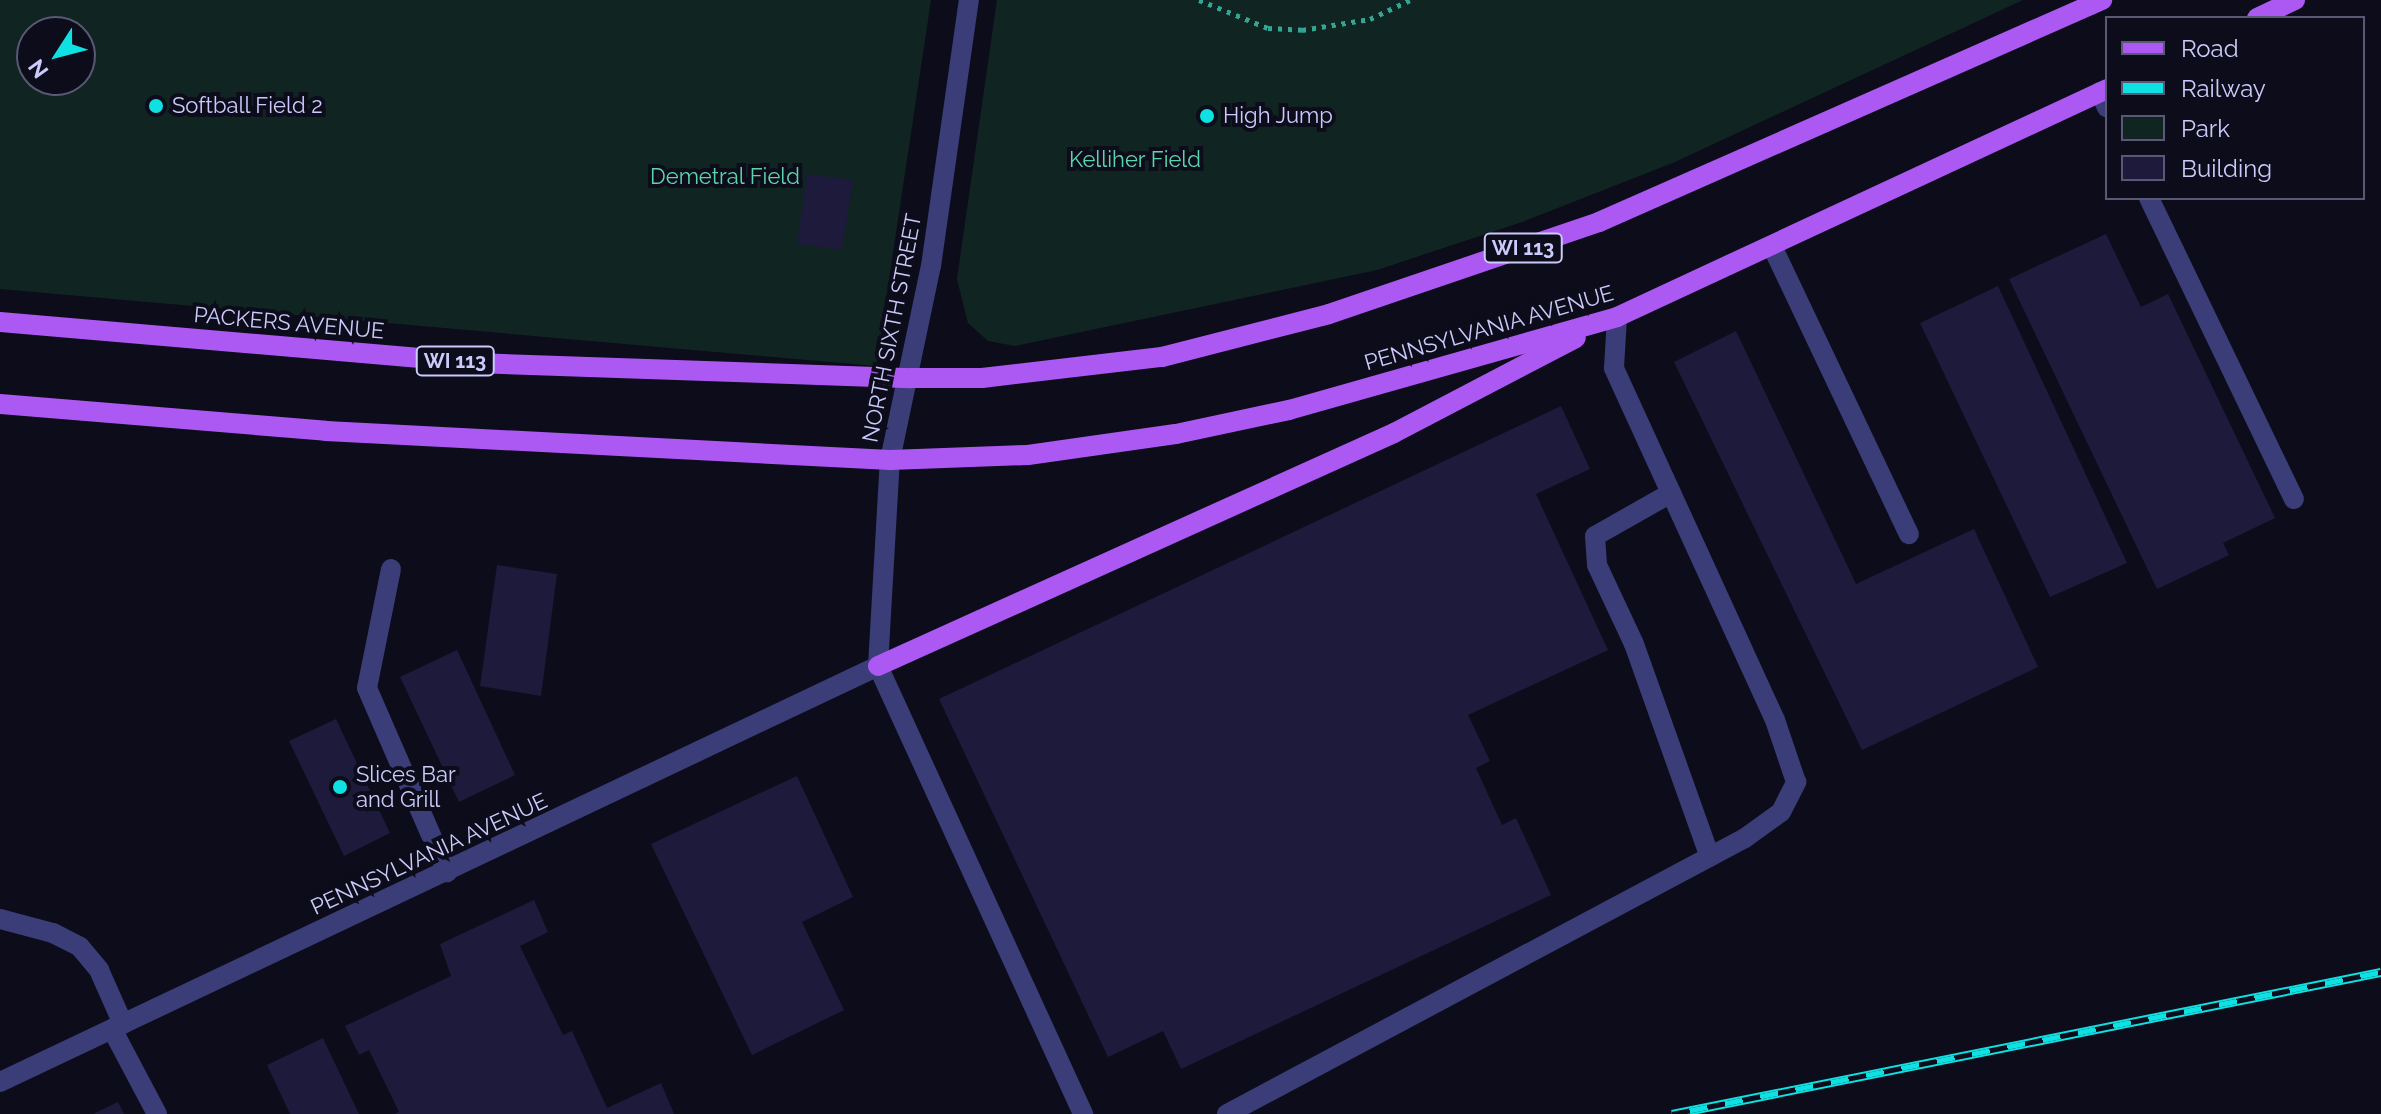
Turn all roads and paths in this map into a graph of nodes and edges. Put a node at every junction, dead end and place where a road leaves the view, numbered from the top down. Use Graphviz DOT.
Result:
graph roads {
  1 [pos="969,0"];
  2 [pos="1199,0"];
  3 [pos="1410,0"];
  4 [pos="2102,0"];
  5 [pos="2295,0"];
  6 [pos="2261,16"];
  7 [pos="2105,96"];
  8 [pos="2150,200"];
  9 [pos="1772,246"];
  10 [pos="1617,317"];
  11 [pos="0,322"];
  12 [pos="911,378"];
  13 [pos="0,404"];
  14 [pos="890,460"];
  15 [pos="1671,493"];
  16 [pos="2294,499"];
  17 [pos="1909,534"];
  18 [pos="391,569"];
  19 [pos="878,666"];
  20 [pos="1710,857"];
  21 [pos="447,872"];
  22 [pos="0,919"];
  23 [pos="118,1026"];
  24 [pos="0,1082"];
  25 [pos="157,1114"];
  26 [pos="1083,1114"];
  27 [pos="1227,1114"];
  1 -- 12 [label="street, NORTH SIXTH STREET"];
  2 -- 3 [label="path"];
  4 -- 12 [label="main road, WI 113"];
  5 -- 6 [label="main road"];
  7 -- 9 [label="main road, PENNSYLVANIA AVENUE"];
  8 -- 16 [label="street"];
  9 -- 10 [label="main road, PENNSYLVANIA AVENUE"];
  9 -- 17 [label="street"];
  10 -- 14 [label="main road, PENNSYLVANIA AVENUE"];
  10 -- 15 [label="street"];
  10 -- 19 [label="main road"];
  11 -- 12 [label="main road, PACKERS AVENUE / WI 113"];
  12 -- 14 [label="street, NORTH SIXTH STREET"];
  13 -- 14 [label="main road"];
  14 -- 19 [label="street, NORTH SIXTH STREET"];
  15 -- 20 [label="street"];
  15 -- 20 [label="street"];
  18 -- 21 [label="street"];
  19 -- 21 [label="street, PENNSYLVANIA AVENUE"];
  19 -- 26 [label="street"];
  20 -- 27 [label="street"];
  21 -- 23 [label="street, PENNSYLVANIA AVENUE"];
  22 -- 23 [label="street"];
  23 -- 24 [label="street, PENNSYLVANIA AVENUE"];
  23 -- 25 [label="street"];
}
